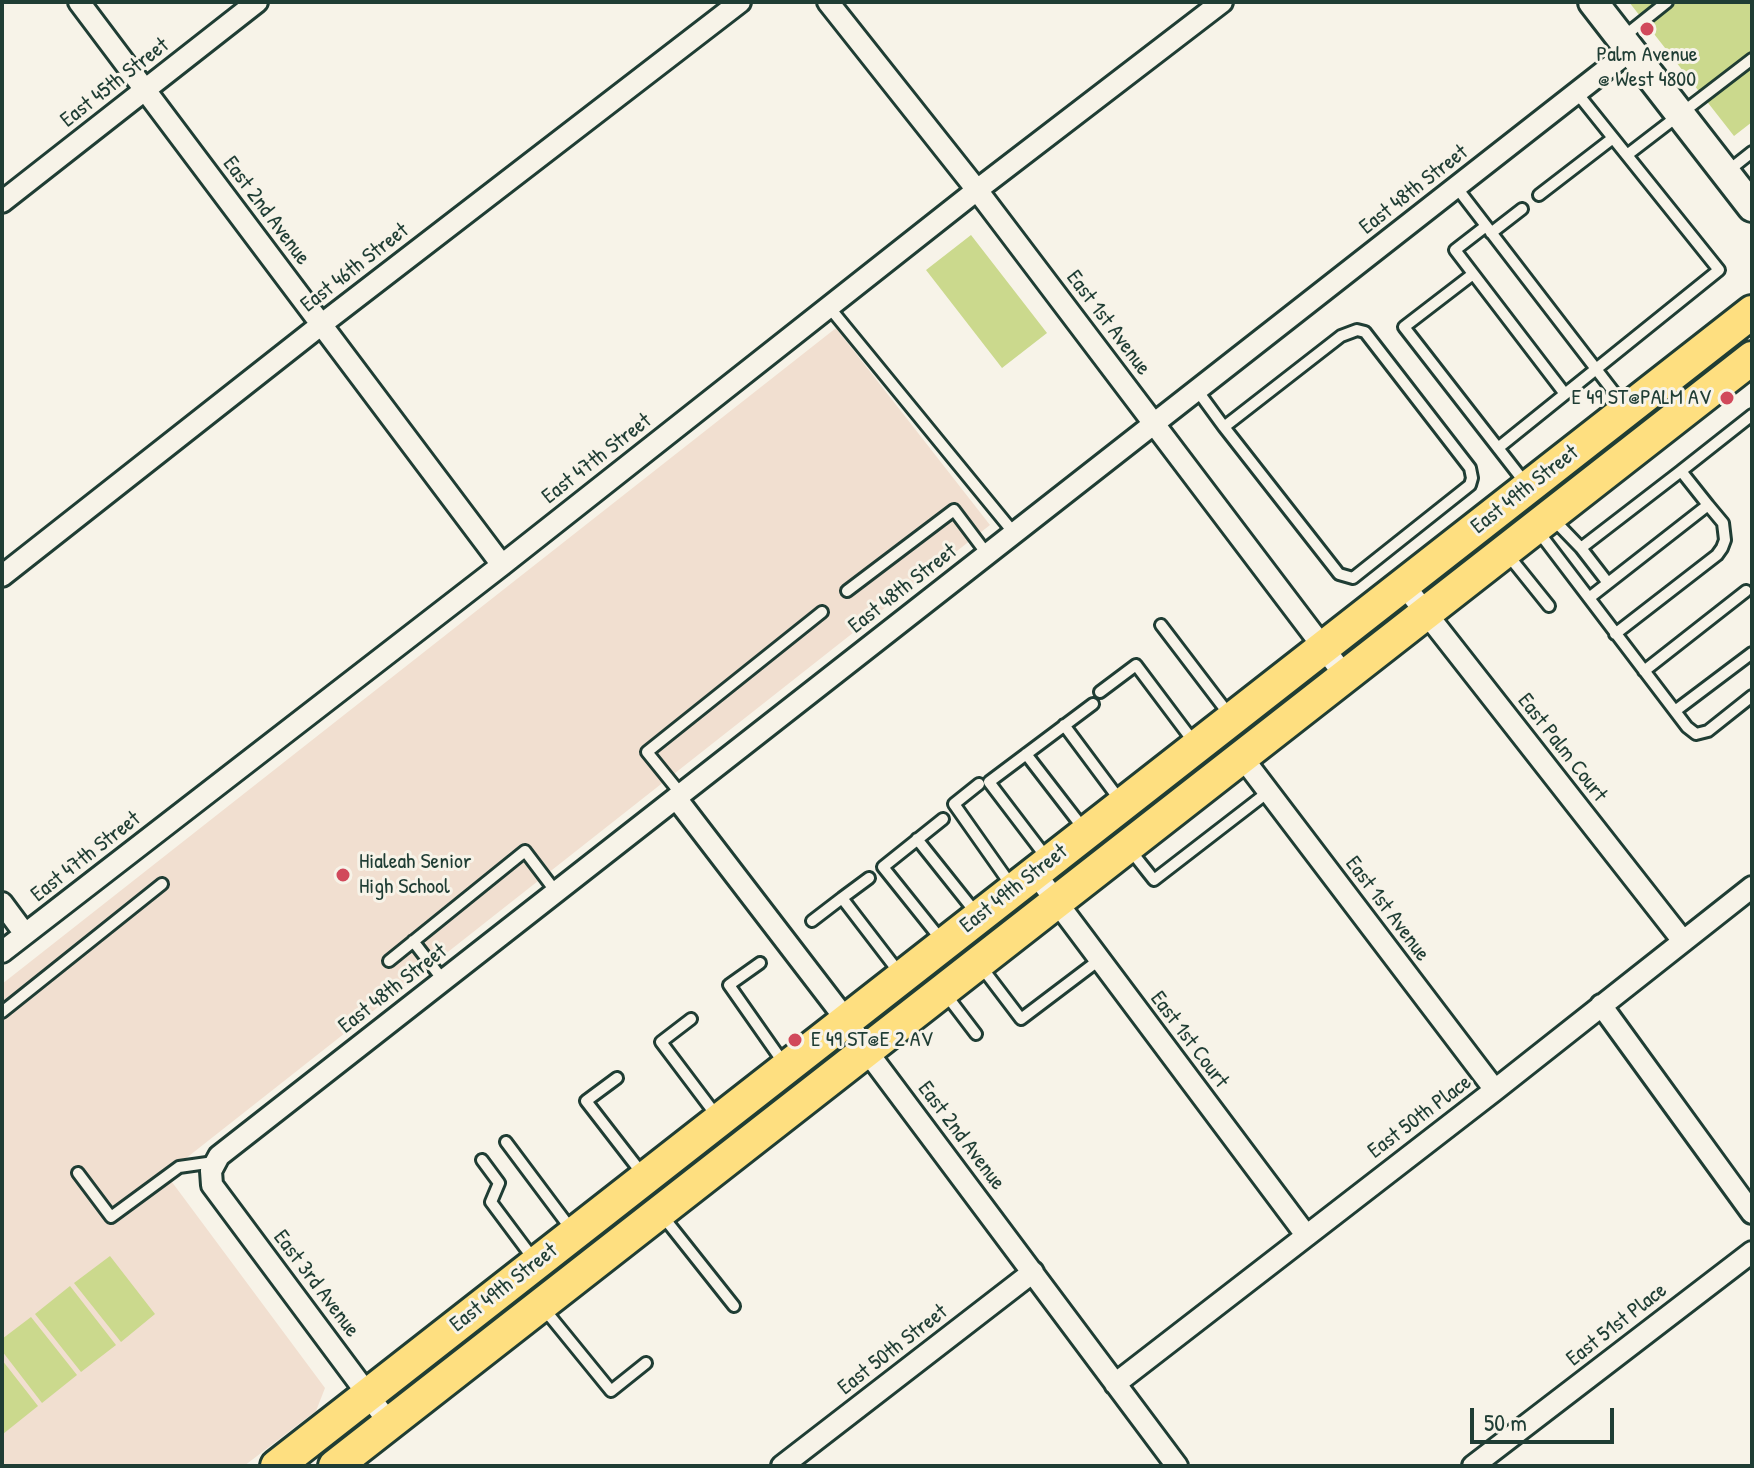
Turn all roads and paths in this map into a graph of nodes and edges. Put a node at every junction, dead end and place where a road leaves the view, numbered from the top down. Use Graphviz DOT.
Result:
graph roads {
  1 [pos="79,2"];
  2 [pos="257,2"];
  3 [pos="740,2"];
  4 [pos="828,2"];
  5 [pos="1222,2"];
  6 [pos="1593,2"];
  7 [pos="1667,2"];
  8 [pos="1626,44"];
  9 [pos="1752,59"];
  10 [pos="144,92"];
  11 [pos="1577,93"];
  12 [pos="1681,114"];
  13 [pos="1613,138"];
  14 [pos="1752,152"];
  15 [pos="1627,155"];
  16 [pos="1726,173"];
  17 [pos="977,190"];
  18 [pos="1451,192"];
  19 [pos="1539,195"];
  20 [pos="2,202"];
  21 [pos="1752,207"];
  22 [pos="1522,209"];
  23 [pos="1489,229"];
  24 [pos="1473,274"];
  25 [pos="829,307"];
  26 [pos="1752,312"];
  27 [pos="322,324"];
  28 [pos="1752,358"];
  29 [pos="1596,369"];
  30 [pos="1197,390"];
  31 [pos="1565,394"];
  32 [pos="1627,409"];
  33 [pos="1752,415"];
  34 [pos="1154,423"];
  35 [pos="1224,427"];
  36 [pos="1498,448"];
  37 [pos="1681,471"];
  38 [pos="1529,487"];
  39 [pos="1708,505"];
  40 [pos="1542,521"];
  41 [pos="1014,533"];
  42 [pos="1581,548"];
  43 [pos="1504,550"];
  44 [pos="987,554"];
  45 [pos="502,565"];
  46 [pos="2,576"];
  47 [pos="1608,583"];
  48 [pos="1404,585"];
  49 [pos="847,591"];
  50 [pos="1746,591"];
  51 [pos="1589,598"];
  52 [pos="1549,606"];
  53 [pos="822,612"];
  54 [pos="1425,612"];
  55 [pos="1161,625"];
  56 [pos="1615,634"];
  57 [pos="1324,647"];
  58 [pos="1752,653"];
  59 [pos="1644,671"];
  60 [pos="1345,676"];
  61 [pos="1100,692"];
  62 [pos="1752,696"];
  63 [pos="1093,704"];
  64 [pos="1675,711"];
  65 [pos="1232,719"];
  66 [pos="1064,725"];
  67 [pos="1197,746"];
  68 [pos="1026,754"];
  69 [pos="1242,757"];
  70 [pos="979,784"];
  71 [pos="1268,792"];
  72 [pos="678,796"];
  73 [pos="1123,804"];
  74 [pos="943,819"];
  75 [pos="1086,833"];
  76 [pos="917,839"];
  77 [pos="1127,847"];
  78 [pos="1033,875"];
  79 [pos="869,878"];
  80 [pos="162,884"];
  81 [pos="1752,887"];
  82 [pos="556,892"];
  83 [pos="842,898"];
  84 [pos="2,903"];
  85 [pos="1056,903"];
  86 [pos="979,917"];
  87 [pos="812,921"];
  88 [pos="25,934"];
  89 [pos="413,941"];
  90 [pos="1683,941"];
  91 [pos="944,944"];
  92 [pos="2,952"];
  93 [pos="1099,960"];
  94 [pos="389,961"];
  95 [pos="760,963"];
  96 [pos="979,963"];
  97 [pos="902,977"];
  98 [pos="443,980"];
  99 [pos="943,991"];
  100 [pos="1601,1005"];
  101 [pos="2,1012"];
  102 [pos="691,1019"];
  103 [pos="847,1021"];
  104 [pos="976,1034"];
  105 [pos="866,1050"];
  106 [pos="786,1067"];
  107 [pos="617,1078"];
  108 [pos="1495,1090"];
  109 [pos="720,1120"];
  110 [pos="506,1142"];
  111 [pos="482,1160"];
  112 [pos="214,1166"];
  113 [pos="78,1173"];
  114 [pos="645,1178"];
  115 [pos="660,1212"];
  116 [pos="1752,1213"];
  117 [pos="575,1233"];
  118 [pos="1306,1235"];
  119 [pos="1752,1252"];
  120 [pos="536,1263"];
  121 [pos="1033,1272"];
  122 [pos="541,1305"];
  123 [pos="734,1306"];
  124 [pos="646,1363"];
  125 [pos="1115,1384"];
  126 [pos="368,1394"];
  127 [pos="389,1423"];
  128 [pos="277,1466"];
  129 [pos="335,1466"];
  130 [pos="782,1466"];
  131 [pos="1177,1466"];
  132 [pos="1473,1466"];
  1 -- 10 [label="street, East 2nd Avenue"];
  2 -- 10 [label="street, East 45th Street"];
  3 -- 27 [label="street, East 46th Street"];
  4 -- 17 [label="street, East 1st Avenue"];
  5 -- 17 [label="street, East 47th Street"];
  6 -- 8 [label="main road"];
  7 -- 8 [label="lane"];
  8 -- 11 [label="street, East 48th Street"];
  8 -- 12 [label="main road"];
  9 -- 12 [label="lane"];
  10 -- 20 [label="street, East 45th Street"];
  10 -- 27 [label="street, East 2nd Avenue"];
  11 -- 13 [label="lane"];
  11 -- 18 [label="street, East 48th Street"];
  12 -- 15 [label="lane"];
  12 -- 16 [label="main road"];
  13 -- 15 [label="lane"];
  13 -- 19 [label="lane"];
  14 -- 16 [label="lane"];
  15 -- 29 [label="lane"];
  16 -- 21 [label="main road"];
  17 -- 25 [label="street, East 47th Street"];
  17 -- 34 [label="street, East 1st Avenue"];
  18 -- 23 [label="lane"];
  18 -- 30 [label="street, East 48th Street"];
  22 -- 23 [label="lane"];
  23 -- 24 [label="lane"];
  23 -- 29 [label="lane"];
  24 -- 31 [label="lane"];
  24 -- 36 [label="lane"];
  25 -- 41 [label="lane"];
  25 -- 45 [label="street, East 47th Street"];
  26 -- 32 [label="main road, East 49th Street"];
  27 -- 45 [label="street, East 2nd Avenue"];
  27 -- 46 [label="street, East 46th Street"];
  28 -- 40 [label="main road, East 49th Street"];
  29 -- 31 [label="lane"];
  29 -- 32 [label="lane"];
  30 -- 34 [label="street, East 48th Street"];
  30 -- 35 [label="lane"];
  31 -- 36 [label="lane"];
  32 -- 38 [label="main road, East 49th Street"];
  33 -- 37 [label="lane"];
  34 -- 41 [label="street, East 48th Street"];
  34 -- 57 [label="street, East 1st Avenue"];
  35 -- 35 [label="lane"];
  36 -- 38 [label="lane"];
  37 -- 39 [label="lane"];
  37 -- 42 [label="lane"];
  38 -- 48 [label="main road, East 49th Street"];
  39 -- 47 [label="lane"];
  39 -- 56 [label="lane"];
  40 -- 42 [label="lane"];
  40 -- 43 [label="main road, East 49th Street"];
  40 -- 51 [label="lane"];
  41 -- 44 [label="street, East 48th Street"];
  42 -- 47 [label="lane"];
  43 -- 52 [label="lane"];
  43 -- 54 [label="main road, East 49th Street"];
  44 -- 49 [label="lane"];
  44 -- 72 [label="street, East 48th Street"];
  45 -- 88 [label="street, East 47th Street"];
  47 -- 51 [label="lane"];
  48 -- 54 [label="street, East Palm Court"];
  48 -- 57 [label="main road, East 49th Street"];
  50 -- 59 [label="lane"];
  51 -- 56 [label="lane"];
  53 -- 72 [label="lane"];
  54 -- 60 [label="main road, East 49th Street"];
  54 -- 90 [label="street, East Palm Court"];
  55 -- 65 [label="lane"];
  56 -- 59 [label="lane"];
  57 -- 60 [label="street, East 1st Avenue"];
  57 -- 65 [label="main road, East 49th Street"];
  58 -- 64 [label="lane"];
  59 -- 64 [label="lane"];
  60 -- 69 [label="main road, East 49th Street"];
  61 -- 67 [label="lane"];
  62 -- 64 [label="lane"];
  63 -- 66 [label="lane"];
  65 -- 67 [label="main road, East 49th Street"];
  66 -- 68 [label="lane"];
  66 -- 73 [label="lane"];
  67 -- 73 [label="main road, East 49th Street"];
  68 -- 75 [label="lane"];
  68 -- 78 [label="lane"];
  69 -- 71 [label="street, East 1st Avenue"];
  69 -- 77 [label="main road, East 49th Street"];
  70 -- 78 [label="lane"];
  71 -- 77 [label="lane"];
  71 -- 108 [label="street, East 1st Avenue"];
  72 -- 82 [label="street, East 48th Street"];
  72 -- 103 [label="street, East 2nd Avenue"];
  73 -- 75 [label="main road, East 49th Street"];
  74 -- 76 [label="lane"];
  75 -- 78 [label="main road, East 49th Street"];
  76 -- 86 [label="lane"];
  76 -- 91 [label="lane"];
  77 -- 85 [label="main road, East 49th Street"];
  78 -- 85 [label="street, East 1st Court"];
  78 -- 86 [label="main road, East 49th Street"];
  79 -- 83 [label="lane"];
  80 -- 101 [label="lane"];
  81 -- 90 [label="street, East 50th Place"];
  82 -- 89 [label="lane"];
  82 -- 98 [label="street, East 48th Street"];
  83 -- 87 [label="lane"];
  83 -- 97 [label="lane"];
  84 -- 88 [label="street"];
  85 -- 93 [label="street, East 1st Court"];
  85 -- 96 [label="main road, East 49th Street"];
  86 -- 91 [label="main road, East 49th Street"];
  88 -- 92 [label="street, East 47th Street"];
  89 -- 94 [label="lane"];
  89 -- 98 [label="lane"];
  90 -- 100 [label="street, East 50th Place"];
  91 -- 97 [label="main road, East 49th Street"];
  93 -- 96 [label="lane"];
  93 -- 118 [label="street, East 1st Court"];
  95 -- 106 [label="lane"];
  96 -- 99 [label="main road, East 49th Street"];
  97 -- 103 [label="main road, East 49th Street"];
  98 -- 112 [label="street, East 48th Street"];
  99 -- 104 [label="lane"];
  99 -- 105 [label="main road, East 49th Street"];
  100 -- 108 [label="street, East 50th Place"];
  100 -- 116 [label="street"];
  102 -- 109 [label="lane"];
  103 -- 105 [label="street, East 2nd Avenue"];
  103 -- 106 [label="main road, East 49th Street"];
  105 -- 115 [label="main road, East 49th Street"];
  105 -- 121 [label="street, East 2nd Avenue"];
  106 -- 109 [label="main road, East 49th Street"];
  107 -- 114 [label="lane"];
  108 -- 118 [label="street, East 50th Place"];
  109 -- 114 [label="main road, East 49th Street"];
  110 -- 117 [label="lane"];
  111 -- 120 [label="lane"];
  112 -- 113 [label="lane"];
  112 -- 126 [label="street, East 3rd Avenue"];
  114 -- 117 [label="main road, East 49th Street"];
  115 -- 122 [label="main road, East 49th Street"];
  115 -- 123 [label="lane"];
  117 -- 120 [label="main road, East 49th Street"];
  118 -- 125 [label="street, East 50th Place"];
  119 -- 132 [label="street, East 51st Place"];
  120 -- 126 [label="main road, East 49th Street"];
  121 -- 125 [label="street, East 2nd Avenue"];
  121 -- 130 [label="street, East 50th Street"];
  122 -- 124 [label="lane"];
  122 -- 127 [label="main road, East 49th Street"];
  125 -- 131 [label="street, East 2nd Avenue"];
  126 -- 127 [label="street, East 3rd Avenue"];
  126 -- 128 [label="main road, East 49th Street"];
  127 -- 129 [label="main road, East 49th Street"];
}
